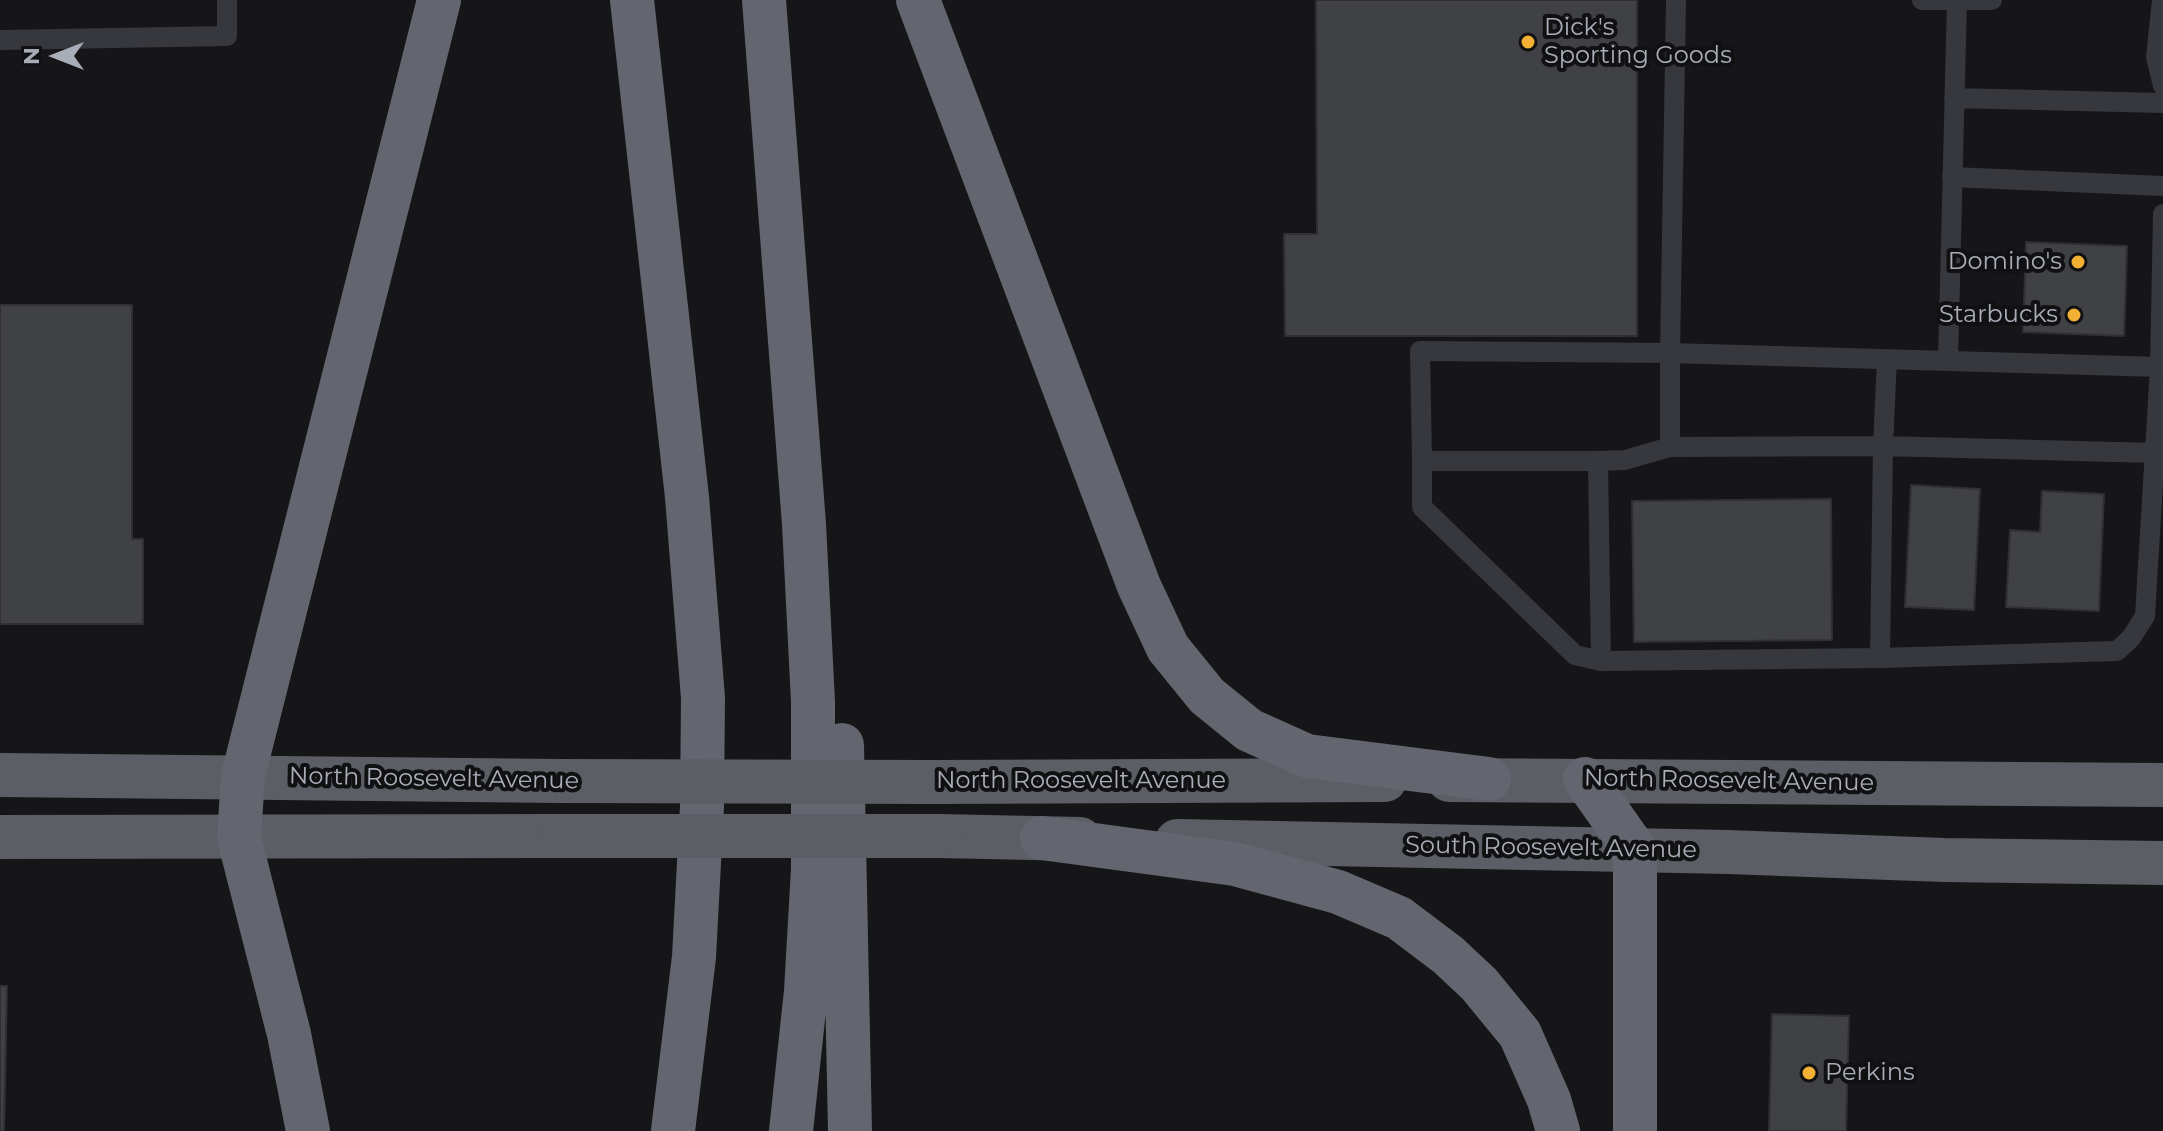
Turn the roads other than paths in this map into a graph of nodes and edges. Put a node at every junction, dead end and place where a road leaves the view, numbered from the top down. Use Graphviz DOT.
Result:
graph roads {
  1 [pos="227,0"];
  2 [pos="439,0"];
  3 [pos="632,0"];
  4 [pos="764,0"];
  5 [pos="918,0"];
  6 [pos="1676,0"];
  7 [pos="1922,0"];
  8 [pos="1957,0"];
  9 [pos="1992,0"];
  10 [pos="2162,0"];
  11 [pos="0,40"];
  12 [pos="2163,86"];
  13 [pos="1954,98"];
  14 [pos="2163,103"];
  15 [pos="1952,177"];
  16 [pos="2163,186"];
  17 [pos="2163,214"];
  18 [pos="1670,353"];
  19 [pos="1887,359"];
  20 [pos="1948,361"];
  21 [pos="2160,367"];
  22 [pos="792,370"];
  23 [pos="1883,446"];
  24 [pos="1670,447"];
  25 [pos="2155,453"];
  26 [pos="1422,461"];
  27 [pos="1598,461"];
  28 [pos="1880,658"];
  29 [pos="1601,661"];
  30 [pos="0,775"];
  31 [pos="243,776"];
  32 [pos="1489,779"];
  33 [pos="1585,779"];
  34 [pos="2163,785"];
  35 [pos="0,837"];
  36 [pos="239,838"];
  37 [pos="1042,838"];
  38 [pos="1635,850"];
  39 [pos="2163,863"];
  40 [pos="308,1131"];
  41 [pos="673,1131"];
  42 [pos="791,1131"];
  43 [pos="850,1131"];
  44 [pos="1558,1131"];
  45 [pos="1635,1131"];
  1 -- 11 [label="lane"];
  2 -- 31 [label="highway"];
  3 -- 41 [label="highway"];
  4 -- 22 [label="highway"];
  5 -- 32 [label="highway"];
  6 -- 18 [label="lane"];
  7 -- 8 [label="lane"];
  8 -- 9 [label="lane"];
  8 -- 13 [label="lane"];
  10 -- 12 [label="lane"];
  13 -- 14 [label="lane"];
  13 -- 15 [label="lane"];
  15 -- 16 [label="lane"];
  15 -- 20 [label="lane"];
  17 -- 21 [label="lane"];
  18 -- 19 [label="lane"];
  18 -- 24 [label="lane"];
  18 -- 26 [label="lane"];
  19 -- 20 [label="lane"];
  19 -- 23 [label="lane"];
  20 -- 21 [label="lane"];
  21 -- 25 [label="lane"];
  22 -- 42 [label="highway"];
  22 -- 43 [label="highway"];
  23 -- 24 [label="lane"];
  23 -- 25 [label="lane"];
  23 -- 28 [label="lane"];
  24 -- 27 [label="lane"];
  25 -- 28 [label="lane"];
  26 -- 27 [label="lane"];
  26 -- 29 [label="lane"];
  27 -- 29 [label="lane"];
  28 -- 29 [label="lane"];
  30 -- 31 [label="highway, North Roosevelt Avenue"];
  31 -- 32 [label="highway, North Roosevelt Avenue, bridge"];
  31 -- 36 [label="highway"];
  32 -- 33 [label="highway, North Roosevelt Avenue"];
  33 -- 34 [label="highway, North Roosevelt Avenue"];
  33 -- 38 [label="highway"];
  35 -- 36 [label="highway"];
  36 -- 37 [label="highway, South Roosevelt Avenue, bridge"];
  36 -- 40 [label="highway"];
  37 -- 38 [label="highway, South Roosevelt Avenue"];
  37 -- 44 [label="highway"];
  38 -- 39 [label="highway, South Roosevelt Avenue"];
  38 -- 45 [label="highway"];
}
